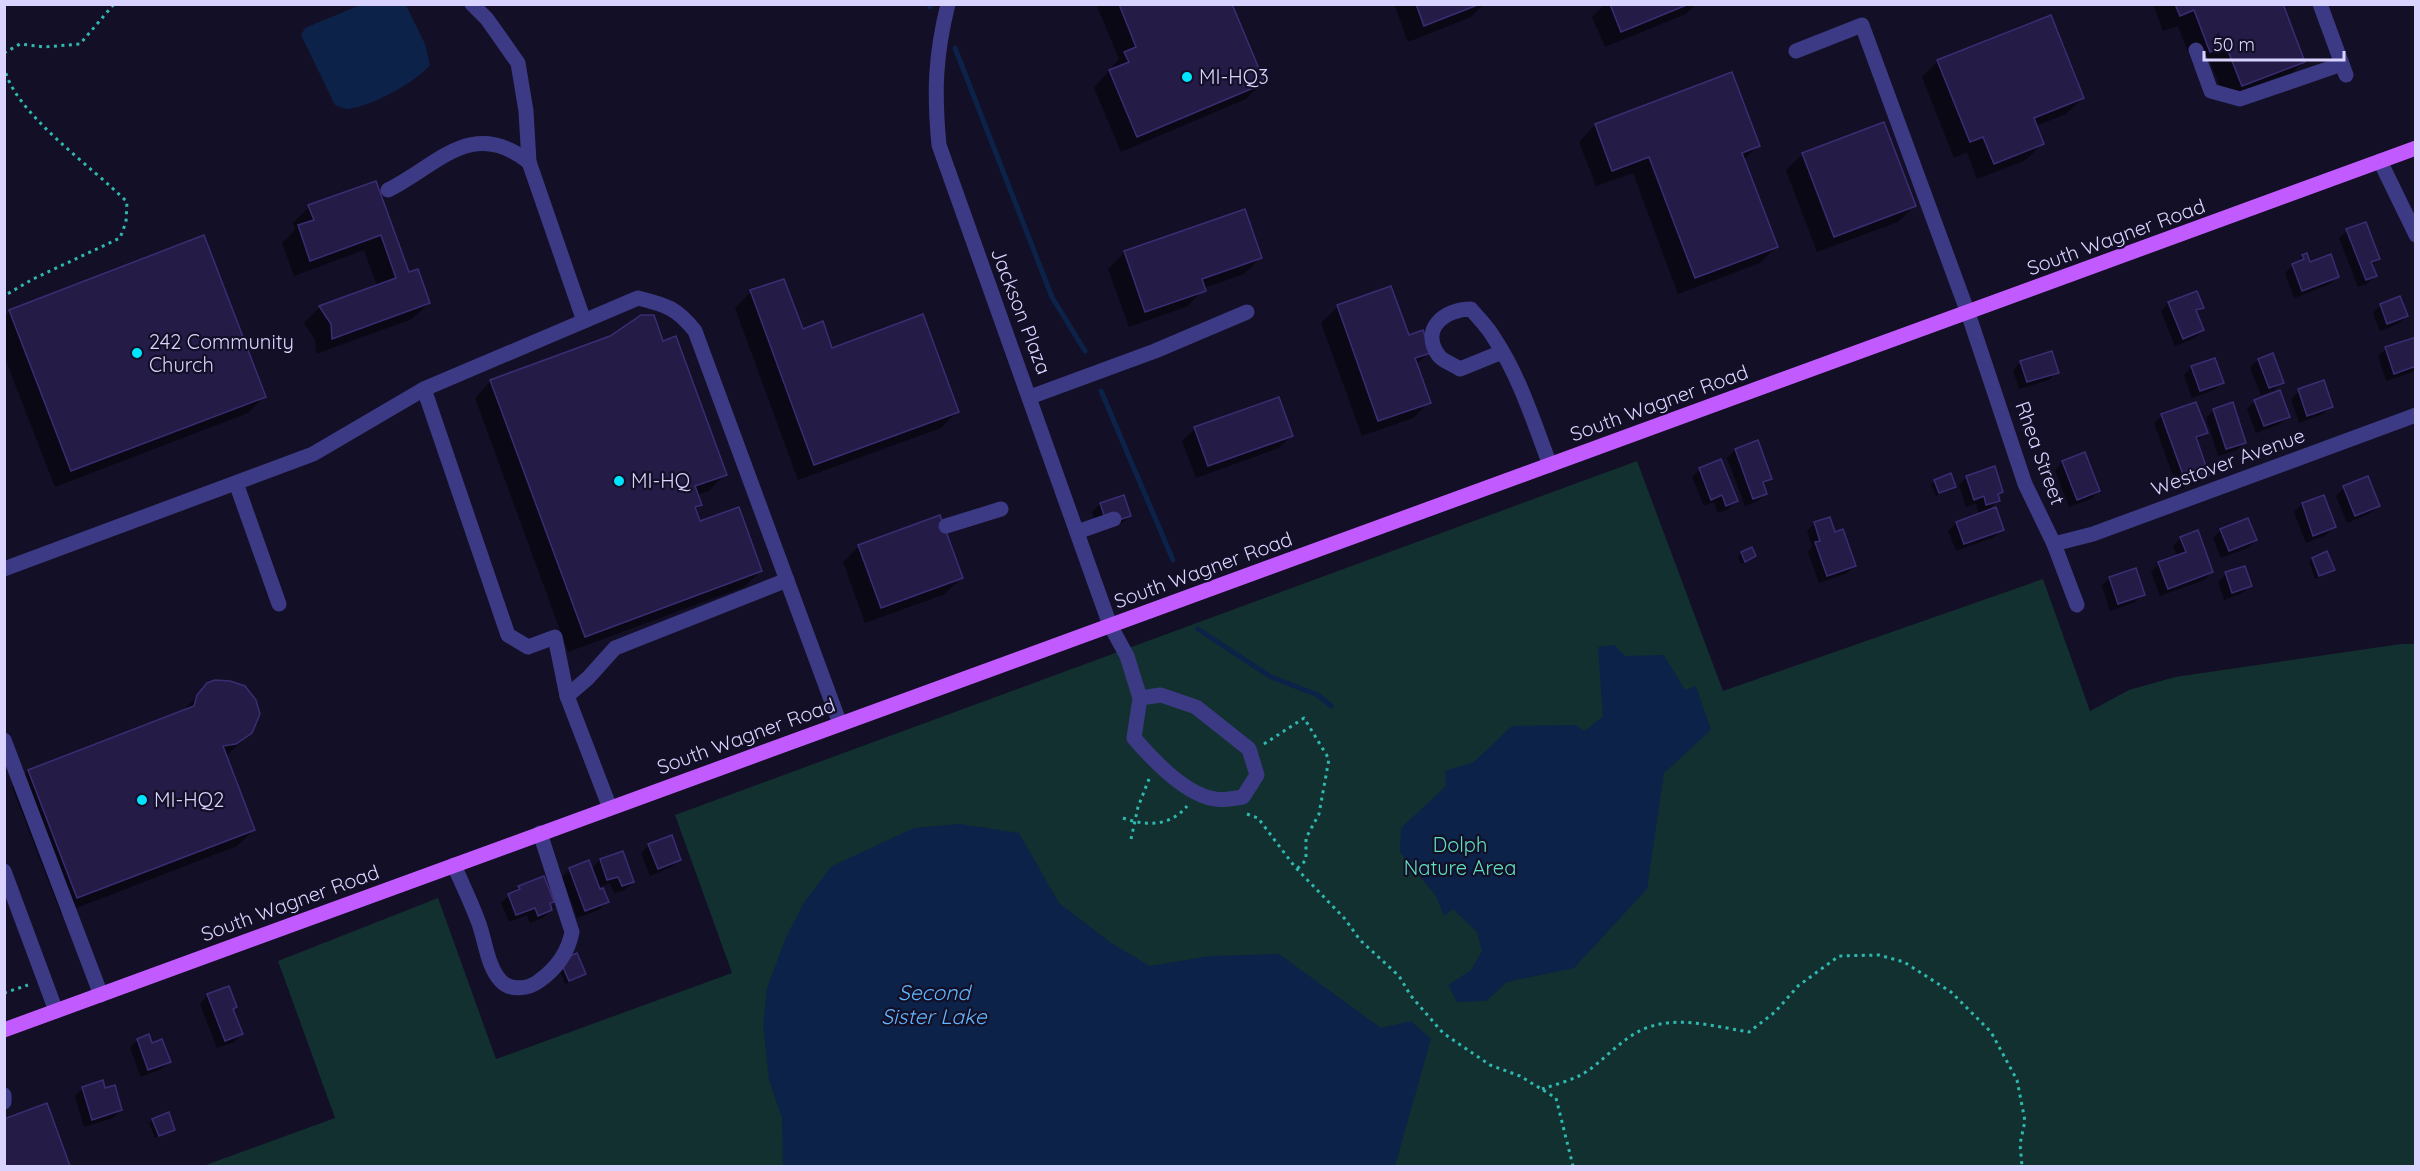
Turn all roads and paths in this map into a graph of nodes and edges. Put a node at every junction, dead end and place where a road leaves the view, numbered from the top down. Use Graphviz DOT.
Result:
graph roads {
  1 [pos="114,4"];
  2 [pos="472,4"];
  3 [pos="948,4"];
  4 [pos="2320,4"];
  5 [pos="2196,50"];
  6 [pos="1796,51"];
  7 [pos="4,53"];
  8 [pos="4,66"];
  9 [pos="2415,148"];
  10 [pos="2380,161"];
  11 [pos="529,162"];
  12 [pos="388,190"];
  13 [pos="2415,235"];
  14 [pos="4,296"];
  15 [pos="1247,312"];
  16 [pos="1968,313"];
  17 [pos="584,321"];
  18 [pos="1502,352"];
  19 [pos="424,388"];
  20 [pos="1030,397"];
  21 [pos="2415,415"];
  22 [pos="1550,465"];
  23 [pos="236,483"];
  24 [pos="1000,509"];
  25 [pos="1114,519"];
  26 [pos="946,526"];
  27 [pos="1077,532"];
  28 [pos="2054,544"];
  29 [pos="4,569"];
  30 [pos="787,580"];
  31 [pos="279,604"];
  32 [pos="2077,604"];
  33 [pos="1110,625"];
  34 [pos="567,696"];
  35 [pos="1140,698"];
  36 [pos="840,724"];
  37 [pos="4,740"];
  38 [pos="1251,754"];
  39 [pos="1156,763"];
  40 [pos="1198,794"];
  41 [pos="609,808"];
  42 [pos="1238,810"];
  43 [pos="1123,818"];
  44 [pos="1136,823"];
  45 [pos="540,833"];
  46 [pos="1131,839"];
  47 [pos="454,865"];
  48 [pos="1298,869"];
  49 [pos="4,871"];
  50 [pos="44,979"];
  51 [pos="4,993"];
  52 [pos="101,994"];
  53 [pos="56,1011"];
  54 [pos="4,1030"];
  55 [pos="1542,1089"];
  56 [pos="4,1095"];
  57 [pos="4,1102"];
  58 [pos="1573,1167"];
  59 [pos="2022,1167"];
  1 -- 7 [label="path"];
  2 -- 11 [label="street"];
  3 -- 20 [label="street, Jackson Plaza"];
  4 -- 5 [label="street"];
  6 -- 16 [label="street, Rhea Street"];
  8 -- 14 [label="path"];
  9 -- 10 [label="main road, South Wagner Road"];
  10 -- 13 [label="street"];
  10 -- 16 [label="main road, South Wagner Road"];
  11 -- 12 [label="street"];
  11 -- 17 [label="street"];
  15 -- 20 [label="street"];
  16 -- 22 [label="main road, South Wagner Road"];
  16 -- 28 [label="street, Rhea Street"];
  17 -- 19 [label="street"];
  17 -- 30 [label="street"];
  18 -- 18 [label="street"];
  18 -- 22 [label="street"];
  19 -- 23 [label="street"];
  19 -- 34 [label="street"];
  20 -- 27 [label="street, Jackson Plaza"];
  21 -- 28 [label="street, Westover Avenue"];
  22 -- 33 [label="main road, South Wagner Road"];
  23 -- 29 [label="street"];
  23 -- 31 [label="street"];
  24 -- 26 [label="street"];
  25 -- 27 [label="street"];
  27 -- 33 [label="street, Jackson Plaza"];
  28 -- 32 [label="street, Rhea Street"];
  30 -- 34 [label="street"];
  30 -- 36 [label="street"];
  33 -- 35 [label="street, Jackson Plaza"];
  33 -- 36 [label="main road, South Wagner Road"];
  34 -- 41 [label="street"];
  35 -- 38 [label="street"];
  35 -- 39 [label="street"];
  36 -- 41 [label="main road, South Wagner Road"];
  37 -- 52 [label="street"];
  38 -- 40 [label="street"];
  38 -- 48 [label="path"];
  39 -- 40 [label="street"];
  39 -- 44 [label="path"];
  40 -- 44 [label="path"];
  41 -- 45 [label="main road, South Wagner Road"];
  42 -- 48 [label="path"];
  43 -- 44 [label="path"];
  44 -- 46 [label="path"];
  45 -- 47 [label="main road, South Wagner Road"];
  45 -- 47 [label="street"];
  47 -- 52 [label="main road, South Wagner Road"];
  48 -- 55 [label="path"];
  49 -- 50 [label="street"];
  50 -- 51 [label="path"];
  50 -- 53 [label="street"];
  52 -- 53 [label="main road, South Wagner Road"];
  53 -- 54 [label="main road, South Wagner Road"];
  55 -- 58 [label="path"];
  55 -- 59 [label="path"];
  56 -- 57 [label="street"];
}
